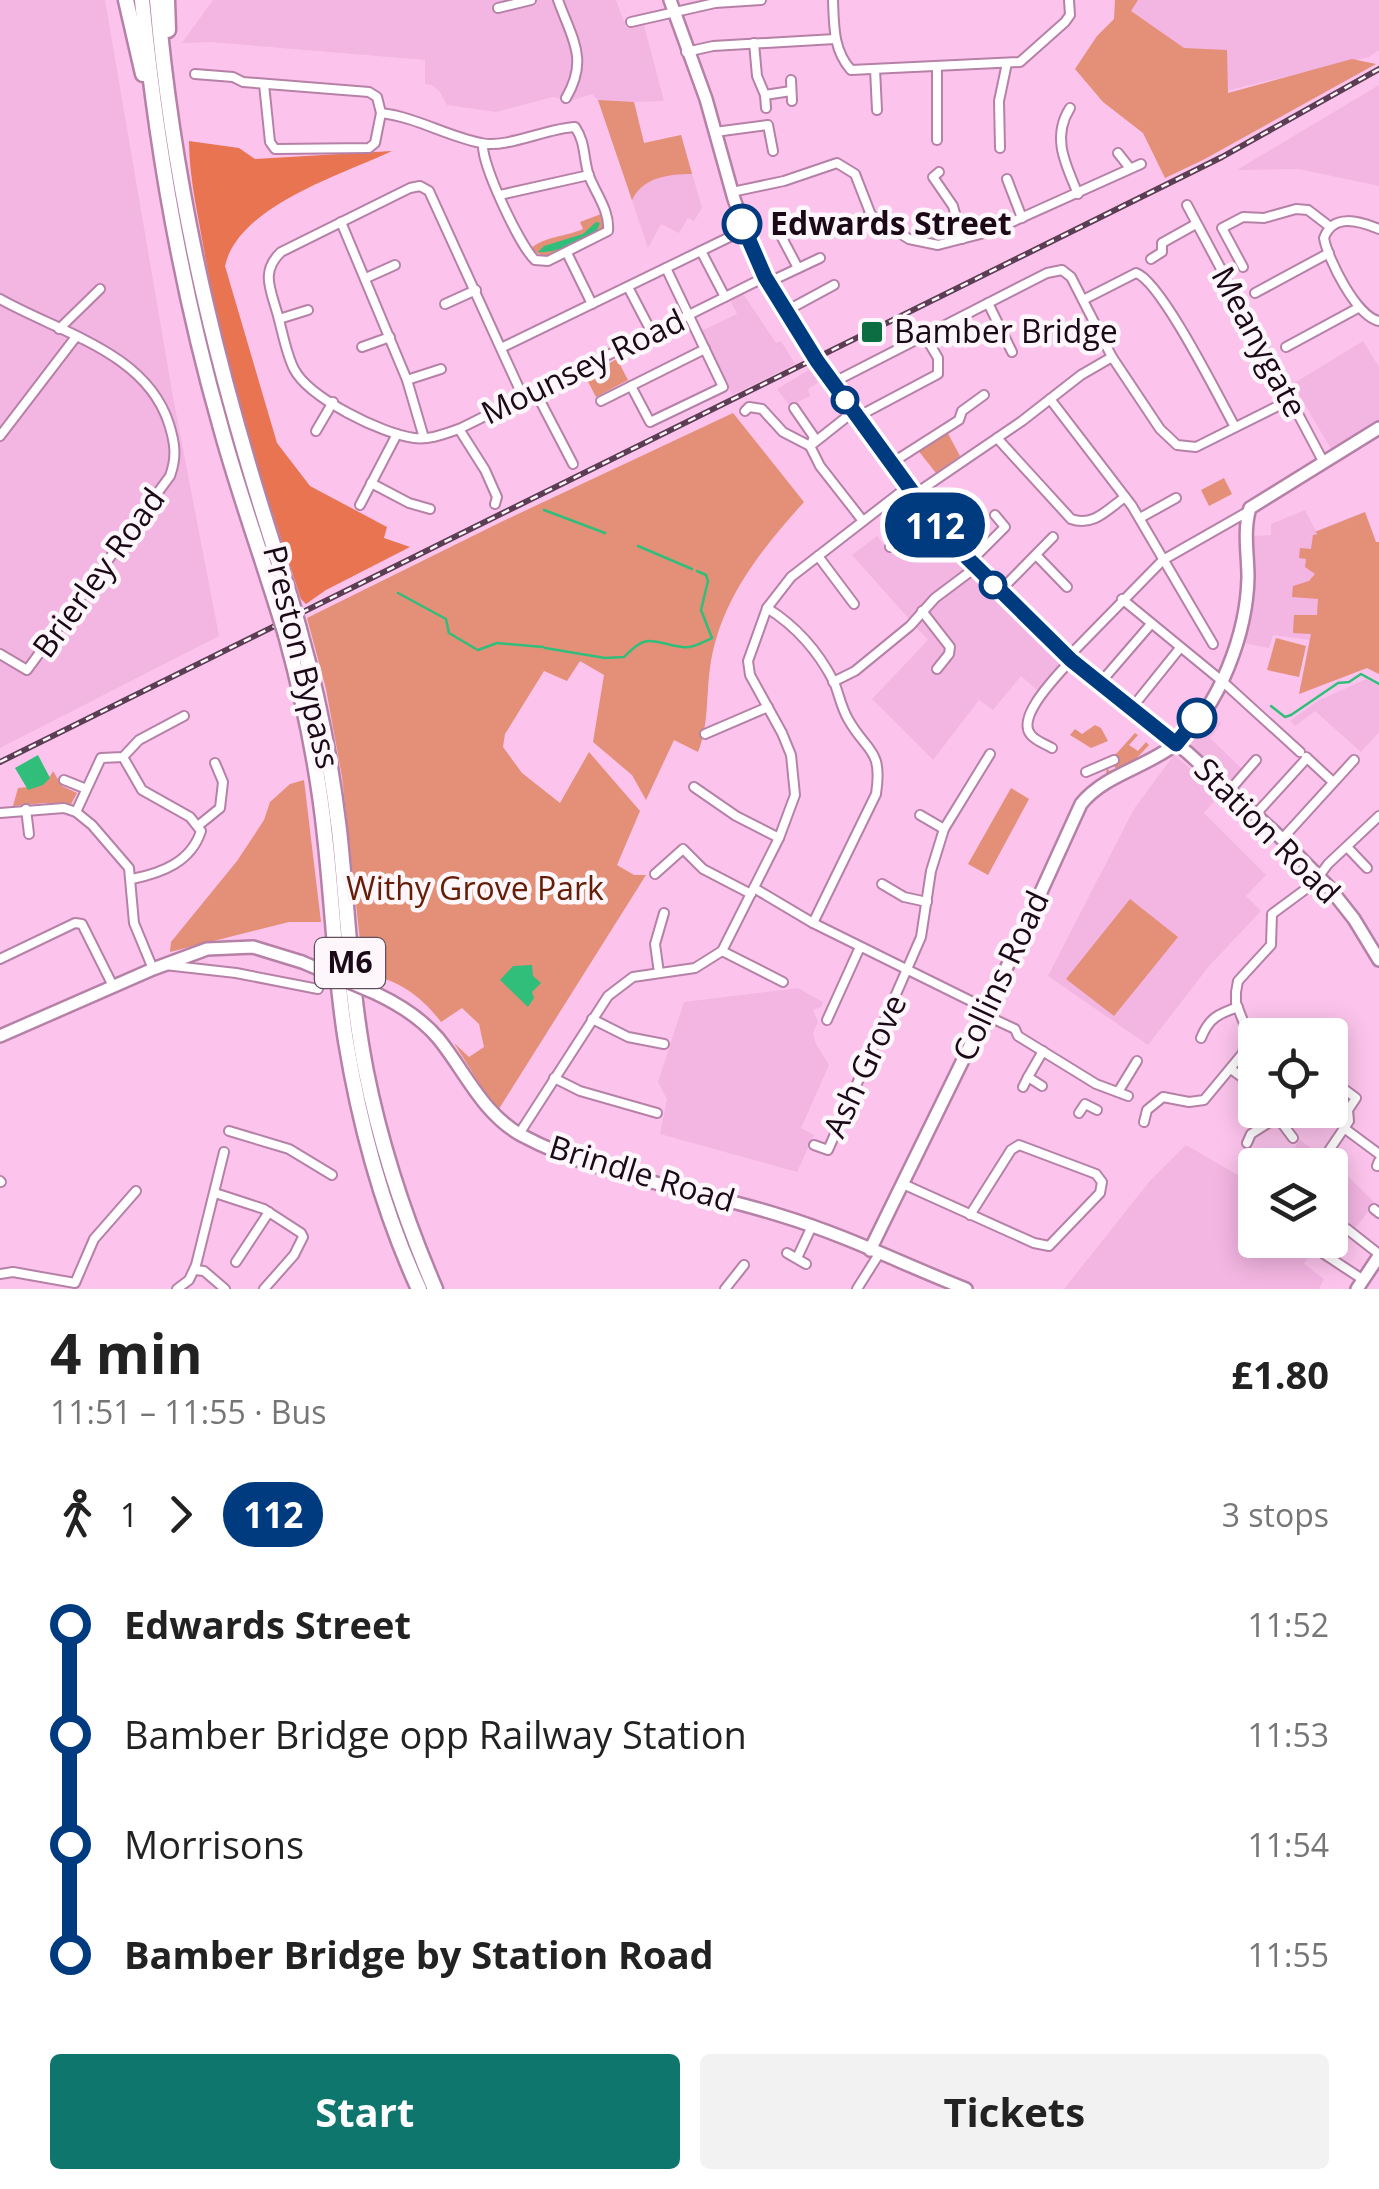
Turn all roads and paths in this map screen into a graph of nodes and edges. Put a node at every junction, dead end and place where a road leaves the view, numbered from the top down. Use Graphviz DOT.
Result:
graph roads {
  1 [pos="126,0"];
  2 [pos="142,0"];
  3 [pos="157,0"];
  4 [pos="167,0"];
  5 [pos="531,0"];
  6 [pos="558,0"];
  7 [pos="744,0"];
  8 [pos="762,0"];
  9 [pos="833,0"];
  10 [pos="1069,0"];
  11 [pos="671,6"];
  12 [pos="498,8"];
  13 [pos="631,22"];
  14 [pos="835,39"];
  15 [pos="754,42"];
  16 [pos="686,52"];
  17 [pos="1007,63"];
  18 [pos="937,66"];
  19 [pos="876,69"];
  20 [pos="196,74"];
  21 [pos="790,80"];
  22 [pos="264,84"];
  23 [pos="165,86"];
  24 [pos="766,94"];
  25 [pos="566,98"];
  26 [pos="154,108"];
  27 [pos="766,108"];
  28 [pos="1070,108"];
  29 [pos="877,110"];
  30 [pos="381,113"];
  31 [pos="715,132"];
  32 [pos="937,140"];
  33 [pos="482,144"];
  34 [pos="1000,148"];
  35 [pos="774,152"];
  36 [pos="1118,153"];
  37 [pos="1141,164"];
  38 [pos="1129,167"];
  39 [pos="939,172"];
  40 [pos="589,175"];
  41 [pos="1007,179"];
  42 [pos="732,192"];
  43 [pos="1078,194"];
  44 [pos="500,195"];
  45 [pos="1187,205"];
  46 [pos="803,213"];
  47 [pos="871,215"];
  48 [pos="1022,218"];
  49 [pos="341,222"];
  50 [pos="1196,224"];
  51 [pos="1329,226"];
  52 [pos="1379,229"];
  53 [pos="744,230"];
  54 [pos="779,232"];
  55 [pos="962,239"];
  56 [pos="701,251"];
  57 [pos="567,253"];
  58 [pos="1328,253"];
  59 [pos="820,258"];
  60 [pos="1151,259"];
  61 [pos="396,264"];
  62 [pos="666,268"];
  63 [pos="798,268"];
  64 [pos="1244,268"];
  65 [pos="366,278"];
  66 [pos="767,280"];
  67 [pos="834,285"];
  68 [pos="628,286"];
  69 [pos="100,290"];
  70 [pos="476,290"];
  71 [pos="1254,294"];
  72 [pos="725,296"];
  73 [pos="0,298"];
  74 [pos="1083,300"];
  75 [pos="988,303"];
  76 [pos="444,304"];
  77 [pos="592,304"];
  78 [pos="1358,308"];
  79 [pos="308,310"];
  80 [pos="786,311"];
  81 [pos="688,315"];
  82 [pos="279,319"];
  83 [pos="1379,321"];
  84 [pos="59,329"];
  85 [pos="652,333"];
  86 [pos="926,336"];
  87 [pos="390,337"];
  88 [pos="75,338"];
  89 [pos="362,348"];
  90 [pos="502,348"];
  91 [pos="1284,348"];
  92 [pos="704,350"];
  93 [pos="1012,352"];
  94 [pos="1112,357"];
  95 [pos="441,369"];
  96 [pos="408,380"];
  97 [pos="832,383"];
  98 [pos="631,386"];
  99 [pos="535,391"];
  100 [pos="984,395"];
  101 [pos="523,397"];
  102 [pos="1050,399"];
  103 [pos="1290,400"];
  104 [pos="601,401"];
  105 [pos="333,402"];
  106 [pos="794,408"];
  107 [pos="745,410"];
  108 [pos="856,414"];
  109 [pos="1236,427"];
  110 [pos="1379,428"];
  111 [pos="459,429"];
  112 [pos="316,431"];
  113 [pos="397,434"];
  114 [pos="0,436"];
  115 [pos="424,438"];
  116 [pos="997,438"];
  117 [pos="810,446"];
  118 [pos="1323,461"];
  119 [pos="573,464"];
  120 [pos="890,464"];
  121 [pos="371,483"];
  122 [pos="909,492"];
  123 [pos="1125,497"];
  124 [pos="1176,498"];
  125 [pos="495,504"];
  126 [pos="360,505"];
  127 [pos="430,509"];
  128 [pos="1249,510"];
  129 [pos="995,515"];
  130 [pos="928,516"];
  131 [pos="967,516"];
  132 [pos="1140,518"];
  133 [pos="863,521"];
  134 [pos="943,534"];
  135 [pos="1053,536"];
  136 [pos="890,548"];
  137 [pos="818,556"];
  138 [pos="1037,556"];
  139 [pos="1164,560"];
  140 [pos="972,565"];
  141 [pos="1066,587"];
  142 [pos="1000,592"];
  143 [pos="1122,599"];
  144 [pos="283,600"];
  145 [pos="854,604"];
  146 [pos="767,608"];
  147 [pos="922,611"];
  148 [pos="1151,624"];
  149 [pos="293,632"];
  150 [pos="1213,644"];
  151 [pos="1180,648"];
  152 [pos="0,654"];
  153 [pos="1069,659"];
  154 [pos="937,670"];
  155 [pos="1106,675"];
  156 [pos="1222,681"];
  157 [pos="834,682"];
  158 [pos="1139,699"];
  159 [pos="768,707"];
  160 [pos="184,716"];
  161 [pos="705,734"];
  162 [pos="1176,744"];
  163 [pos="1103,751"];
  164 [pos="990,754"];
  165 [pos="1038,754"];
  166 [pos="1304,756"];
  167 [pos="123,758"];
  168 [pos="1256,760"];
  169 [pos="1354,760"];
  170 [pos="215,763"];
  171 [pos="1097,768"];
  172 [pos="1086,772"];
  173 [pos="64,780"];
  174 [pos="1106,782"];
  175 [pos="1333,782"];
  176 [pos="694,787"];
  177 [pos="84,788"];
  178 [pos="1230,790"];
  179 [pos="26,809"];
  180 [pos="76,812"];
  181 [pos="0,813"];
  182 [pos="1256,814"];
  183 [pos="920,815"];
  184 [pos="1379,816"];
  185 [pos="199,824"];
  186 [pos="944,828"];
  187 [pos="29,834"];
  188 [pos="779,838"];
  189 [pos="1282,840"];
  190 [pos="1347,847"];
  191 [pos="1367,868"];
  192 [pos="654,874"];
  193 [pos="1318,876"];
  194 [pos="132,879"];
  195 [pos="882,884"];
  196 [pos="753,891"];
  197 [pos="927,902"];
  198 [pos="664,913"];
  199 [pos="813,923"];
  200 [pos="860,947"];
  201 [pos="722,950"];
  202 [pos="196,952"];
  203 [pos="0,959"];
  204 [pos="1379,960"];
  205 [pos="159,967"];
  206 [pos="201,969"];
  207 [pos="909,970"];
  208 [pos="659,973"];
  209 [pos="783,982"];
  210 [pos="114,986"];
  211 [pos="318,989"];
  212 [pos="1238,1007"];
  213 [pos="986,1012"];
  214 [pos="592,1019"];
  215 [pos="826,1020"];
  216 [pos="0,1036"];
  217 [pos="1201,1038"];
  218 [pos="664,1044"];
  219 [pos="1043,1052"];
  220 [pos="1137,1062"];
  221 [pos="1231,1068"];
  222 [pos="1238,1074"];
  223 [pos="1028,1077"];
  224 [pos="554,1078"];
  225 [pos="1096,1084"];
  226 [pos="1042,1086"];
  227 [pos="1023,1087"];
  228 [pos="1159,1087"];
  229 [pos="1118,1092"];
  230 [pos="1128,1096"];
  231 [pos="1163,1097"];
  232 [pos="1085,1104"];
  233 [pos="1097,1110"];
  234 [pos="1079,1113"];
  235 [pos="656,1114"];
  236 [pos="1144,1122"];
  237 [pos="1258,1128"];
  238 [pos="1285,1128"];
  239 [pos="1344,1128"];
  240 [pos="229,1131"];
  241 [pos="519,1134"];
  242 [pos="1293,1138"];
  243 [pos="1247,1143"];
  244 [pos="814,1144"];
  245 [pos="1331,1148"];
  246 [pos="224,1152"];
  247 [pos="1379,1154"];
  248 [pos="332,1175"];
  249 [pos="902,1184"];
  250 [pos="136,1191"];
  251 [pos="215,1194"];
  252 [pos="269,1212"];
  253 [pos="970,1215"];
  254 [pos="812,1226"];
  255 [pos="1348,1231"];
  256 [pos="787,1252"];
  257 [pos="874,1252"];
  258 [pos="1379,1255"];
  259 [pos="1328,1258"];
  260 [pos="236,1262"];
  261 [pos="744,1265"];
  262 [pos="194,1270"];
  263 [pos="0,1274"];
  264 [pos="1360,1284"];
  265 [pos="948,1286"];
  266 [pos="177,1289"];
  267 [pos="224,1289"];
  268 [pos="264,1289"];
  269 [pos="419,1289"];
  270 [pos="434,1289"];
  271 [pos="726,1289"];
  272 [pos="857,1289"];
  273 [pos="966,1289"];
  1 -- 26 [label="highway, M6"];
  2 -- 26 [label="highway, M6"];
  3 -- 23 [label="highway, M6"];
  4 -- 23 [label="highway, M6"];
  5 -- 12 [label="street"];
  6 -- 25 [label="street"];
  7 -- 8 [label="street"];
  7 -- 11 [label="street"];
  9 -- 14 [label="street"];
  10 -- 17 [label="street"];
  11 -- 13 [label="street"];
  11 -- 16 [label="street, Station Road"];
  14 -- 15 [label="street"];
  14 -- 19 [label="street"];
  15 -- 16 [label="street"];
  15 -- 24 [label="street"];
  16 -- 31 [label="street, Station Road"];
  17 -- 18 [label="street"];
  17 -- 34 [label="street"];
  18 -- 19 [label="street"];
  18 -- 32 [label="street"];
  19 -- 29 [label="street"];
  20 -- 22 [label="street"];
  21 -- 24 [label="street"];
  22 -- 30 [label="street"];
  22 -- 30 [label="street"];
  23 -- 144 [label="highway, Preston Bypass / M6"];
  24 -- 27 [label="street"];
  26 -- 144 [label="highway, Preston Bypass / M6"];
  28 -- 43 [label="street"];
  30 -- 33 [label="street"];
  31 -- 35 [label="street"];
  31 -- 42 [label="street, Station Road"];
  33 -- 40 [label="street"];
  33 -- 44 [label="street"];
  36 -- 38 [label="street"];
  37 -- 38 [label="street"];
  38 -- 43 [label="street"];
  39 -- 55 [label="street"];
  40 -- 44 [label="street"];
  40 -- 57 [label="street"];
  41 -- 48 [label="street"];
  42 -- 47 [label="street"];
  42 -- 53 [label="street, Station Road"];
  43 -- 48 [label="street"];
  44 -- 57 [label="street"];
  45 -- 50 [label="street, Meanygate"];
  46 -- 47 [label="street"];
  47 -- 55 [label="street"];
  48 -- 55 [label="street"];
  49 -- 65 [label="street"];
  49 -- 70 [label="street"];
  49 -- 82 [label="street, Mounsey Road"];
  50 -- 60 [label="street"];
  50 -- 103 [label="street, Meanygate"];
  51 -- 52 [label="street"];
  51 -- 58 [label="street"];
  51 -- 64 [label="street"];
  53 -- 56 [label="street"];
  53 -- 66 [label="street, Station Road"];
  54 -- 63 [label="street"];
  56 -- 62 [label="street"];
  56 -- 72 [label="street"];
  57 -- 77 [label="street"];
  58 -- 71 [label="street"];
  58 -- 78 [label="street"];
  59 -- 63 [label="street, Mounsey Road"];
  61 -- 65 [label="street"];
  62 -- 68 [label="street"];
  62 -- 81 [label="street"];
  63 -- 66 [label="street, Mounsey Road"];
  65 -- 87 [label="street"];
  66 -- 72 [label="street, Mounsey Road"];
  66 -- 80 [label="street, Station Road"];
  67 -- 80 [label="street"];
  68 -- 77 [label="street"];
  68 -- 85 [label="street"];
  69 -- 84 [label="street"];
  70 -- 76 [label="street"];
  70 -- 90 [label="street"];
  72 -- 81 [label="street, Mounsey Road"];
  73 -- 84 [label="street, Brierley Road"];
  74 -- 75 [label="street"];
  74 -- 94 [label="street"];
  74 -- 109 [label="street"];
  75 -- 86 [label="street"];
  75 -- 93 [label="street"];
  77 -- 90 [label="street"];
  78 -- 83 [label="street"];
  78 -- 91 [label="street"];
  79 -- 82 [label="street"];
  80 -- 97 [label="street, Station Road"];
  81 -- 85 [label="street, Mounsey Road"];
  81 -- 92 [label="street"];
  82 -- 105 [label="street, Mounsey Road"];
  84 -- 88 [label="street, Brierley Road"];
  85 -- 99 [label="street, Mounsey Road"];
  86 -- 97 [label="street"];
  86 -- 108 [label="street"];
  87 -- 89 [label="street"];
  87 -- 96 [label="street"];
  88 -- 114 [label="street"];
  88 -- 152 [label="street, Brierley Road"];
  90 -- 101 [label="street"];
  92 -- 98 [label="street"];
  92 -- 98 [label="street"];
  94 -- 102 [label="street"];
  94 -- 109 [label="street"];
  95 -- 96 [label="street"];
  96 -- 115 [label="street"];
  97 -- 108 [label="street, Station Road"];
  98 -- 104 [label="street"];
  99 -- 101 [label="street, Mounsey Road"];
  99 -- 119 [label="street"];
  100 -- 120 [label="street"];
  101 -- 111 [label="street, Mounsey Road"];
  102 -- 116 [label="street"];
  102 -- 123 [label="street"];
  103 -- 109 [label="street"];
  103 -- 118 [label="street, Meanygate"];
  105 -- 112 [label="street"];
  105 -- 113 [label="street, Mounsey Road"];
  106 -- 117 [label="street"];
  107 -- 117 [label="street"];
  108 -- 117 [label="street"];
  108 -- 120 [label="street, Station Road"];
  110 -- 118 [label="street"];
  111 -- 115 [label="street, Mounsey Road"];
  111 -- 125 [label="street"];
  113 -- 115 [label="street, Mounsey Road"];
  113 -- 121 [label="street"];
  116 -- 122 [label="street"];
  116 -- 123 [label="street"];
  117 -- 133 [label="street"];
  118 -- 128 [label="street"];
  120 -- 122 [label="street, Station Road"];
  121 -- 126 [label="street"];
  121 -- 127 [label="street"];
  122 -- 130 [label="street, Station Road"];
  122 -- 133 [label="street"];
  123 -- 132 [label="street"];
  124 -- 132 [label="street"];
  128 -- 139 [label="street"];
  128 -- 156 [label="street"];
  129 -- 140 [label="street"];
  130 -- 134 [label="street, Station Road"];
  130 -- 136 [label="street"];
  131 -- 134 [label="street"];
  132 -- 139 [label="street"];
  133 -- 137 [label="street"];
  134 -- 140 [label="street, Station Road"];
  135 -- 138 [label="street"];
  137 -- 145 [label="street"];
  137 -- 146 [label="street"];
  138 -- 141 [label="street"];
  138 -- 142 [label="street"];
  139 -- 143 [label="street"];
  139 -- 150 [label="street"];
  140 -- 142 [label="street, Station Road"];
  140 -- 147 [label="street"];
  142 -- 153 [label="street, Station Road"];
  143 -- 148 [label="street"];
  143 -- 153 [label="street"];
  144 -- 149 [label="highway, Preston Bypass / M6, bridge"];
  146 -- 157 [label="street"];
  146 -- 159 [label="street"];
  147 -- 154 [label="street"];
  147 -- 157 [label="street"];
  148 -- 151 [label="street"];
  148 -- 155 [label="street"];
  149 -- 269 [label="highway, Preston Bypass / M6"];
  149 -- 270 [label="highway, Preston Bypass / M6"];
  151 -- 156 [label="street"];
  151 -- 158 [label="street"];
  153 -- 162 [label="street, Station Road"];
  153 -- 165 [label="street"];
  156 -- 162 [label="street"];
  156 -- 166 [label="street"];
  157 -- 199 [label="street"];
  159 -- 161 [label="street"];
  159 -- 188 [label="street"];
  160 -- 167 [label="street"];
  162 -- 174 [label="street, Collins Road"];
  162 -- 178 [label="street, Station Road"];
  163 -- 171 [label="street"];
  164 -- 186 [label="street"];
  166 -- 175 [label="street"];
  166 -- 182 [label="street"];
  167 -- 177 [label="street"];
  167 -- 185 [label="street"];
  168 -- 178 [label="street"];
  169 -- 175 [label="street"];
  170 -- 185 [label="street"];
  171 -- 172 [label="street"];
  171 -- 174 [label="street"];
  173 -- 177 [label="street"];
  174 -- 213 [label="street, Collins Road"];
  175 -- 189 [label="street"];
  176 -- 188 [label="street"];
  177 -- 180 [label="street"];
  178 -- 182 [label="street, Station Road"];
  179 -- 180 [label="street"];
  179 -- 181 [label="street"];
  179 -- 187 [label="street"];
  180 -- 194 [label="street"];
  182 -- 189 [label="street, Station Road"];
  183 -- 186 [label="street"];
  184 -- 190 [label="street"];
  185 -- 194 [label="street"];
  186 -- 197 [label="street"];
  188 -- 196 [label="street"];
  189 -- 193 [label="street, Station Road"];
  190 -- 191 [label="street"];
  190 -- 193 [label="street"];
  192 -- 196 [label="street"];
  193 -- 204 [label="street, Station Road"];
  193 -- 212 [label="street"];
  194 -- 205 [label="street"];
  195 -- 197 [label="street"];
  196 -- 199 [label="street"];
  196 -- 201 [label="street"];
  197 -- 207 [label="street"];
  198 -- 208 [label="street"];
  199 -- 200 [label="street"];
  200 -- 207 [label="street"];
  200 -- 215 [label="street"];
  201 -- 208 [label="street"];
  201 -- 209 [label="street"];
  202 -- 205 [label="street, Brindle Road"];
  202 -- 206 [label="street"];
  202 -- 241 [label="street, Brindle Road, bridge"];
  203 -- 210 [label="street"];
  205 -- 206 [label="street, Brindle Road"];
  205 -- 210 [label="street, Brindle Road"];
  206 -- 211 [label="street, Brindle Road"];
  207 -- 213 [label="street"];
  207 -- 244 [label="street, Ash Grove"];
  208 -- 214 [label="street"];
  210 -- 216 [label="street, Brindle Road"];
  212 -- 217 [label="street"];
  212 -- 221 [label="street"];
  213 -- 219 [label="street"];
  213 -- 249 [label="street, Collins Road"];
  214 -- 218 [label="street"];
  214 -- 224 [label="street"];
  219 -- 223 [label="street"];
  219 -- 225 [label="street"];
  220 -- 229 [label="street"];
  221 -- 222 [label="street"];
  221 -- 231 [label="street"];
  223 -- 226 [label="street"];
  223 -- 227 [label="street"];
  224 -- 235 [label="street"];
  224 -- 241 [label="street"];
  225 -- 229 [label="street"];
  225 -- 232 [label="street"];
  228 -- 231 [label="street"];
  229 -- 230 [label="street"];
  231 -- 236 [label="street"];
  232 -- 233 [label="street"];
  232 -- 234 [label="street"];
  237 -- 243 [label="street"];
  238 -- 242 [label="street"];
  239 -- 245 [label="street"];
  239 -- 247 [label="street"];
  240 -- 248 [label="street"];
  241 -- 254 [label="street, Brindle Road"];
  246 -- 251 [label="street"];
  249 -- 253 [label="street"];
  249 -- 257 [label="street, Collins Road"];
  250 -- 263 [label="street"];
  251 -- 252 [label="street"];
  251 -- 262 [label="street"];
  252 -- 260 [label="street"];
  252 -- 268 [label="street"];
  253 -- 253 [label="street"];
  254 -- 256 [label="street"];
  254 -- 257 [label="street, Brindle Road"];
  255 -- 258 [label="street"];
  257 -- 265 [label="street, Brindle Road"];
  257 -- 272 [label="street"];
  258 -- 264 [label="street"];
  259 -- 264 [label="street"];
  261 -- 271 [label="street"];
  262 -- 266 [label="street"];
  262 -- 267 [label="street"];
  265 -- 273 [label="street, Brindle Road"];
}
